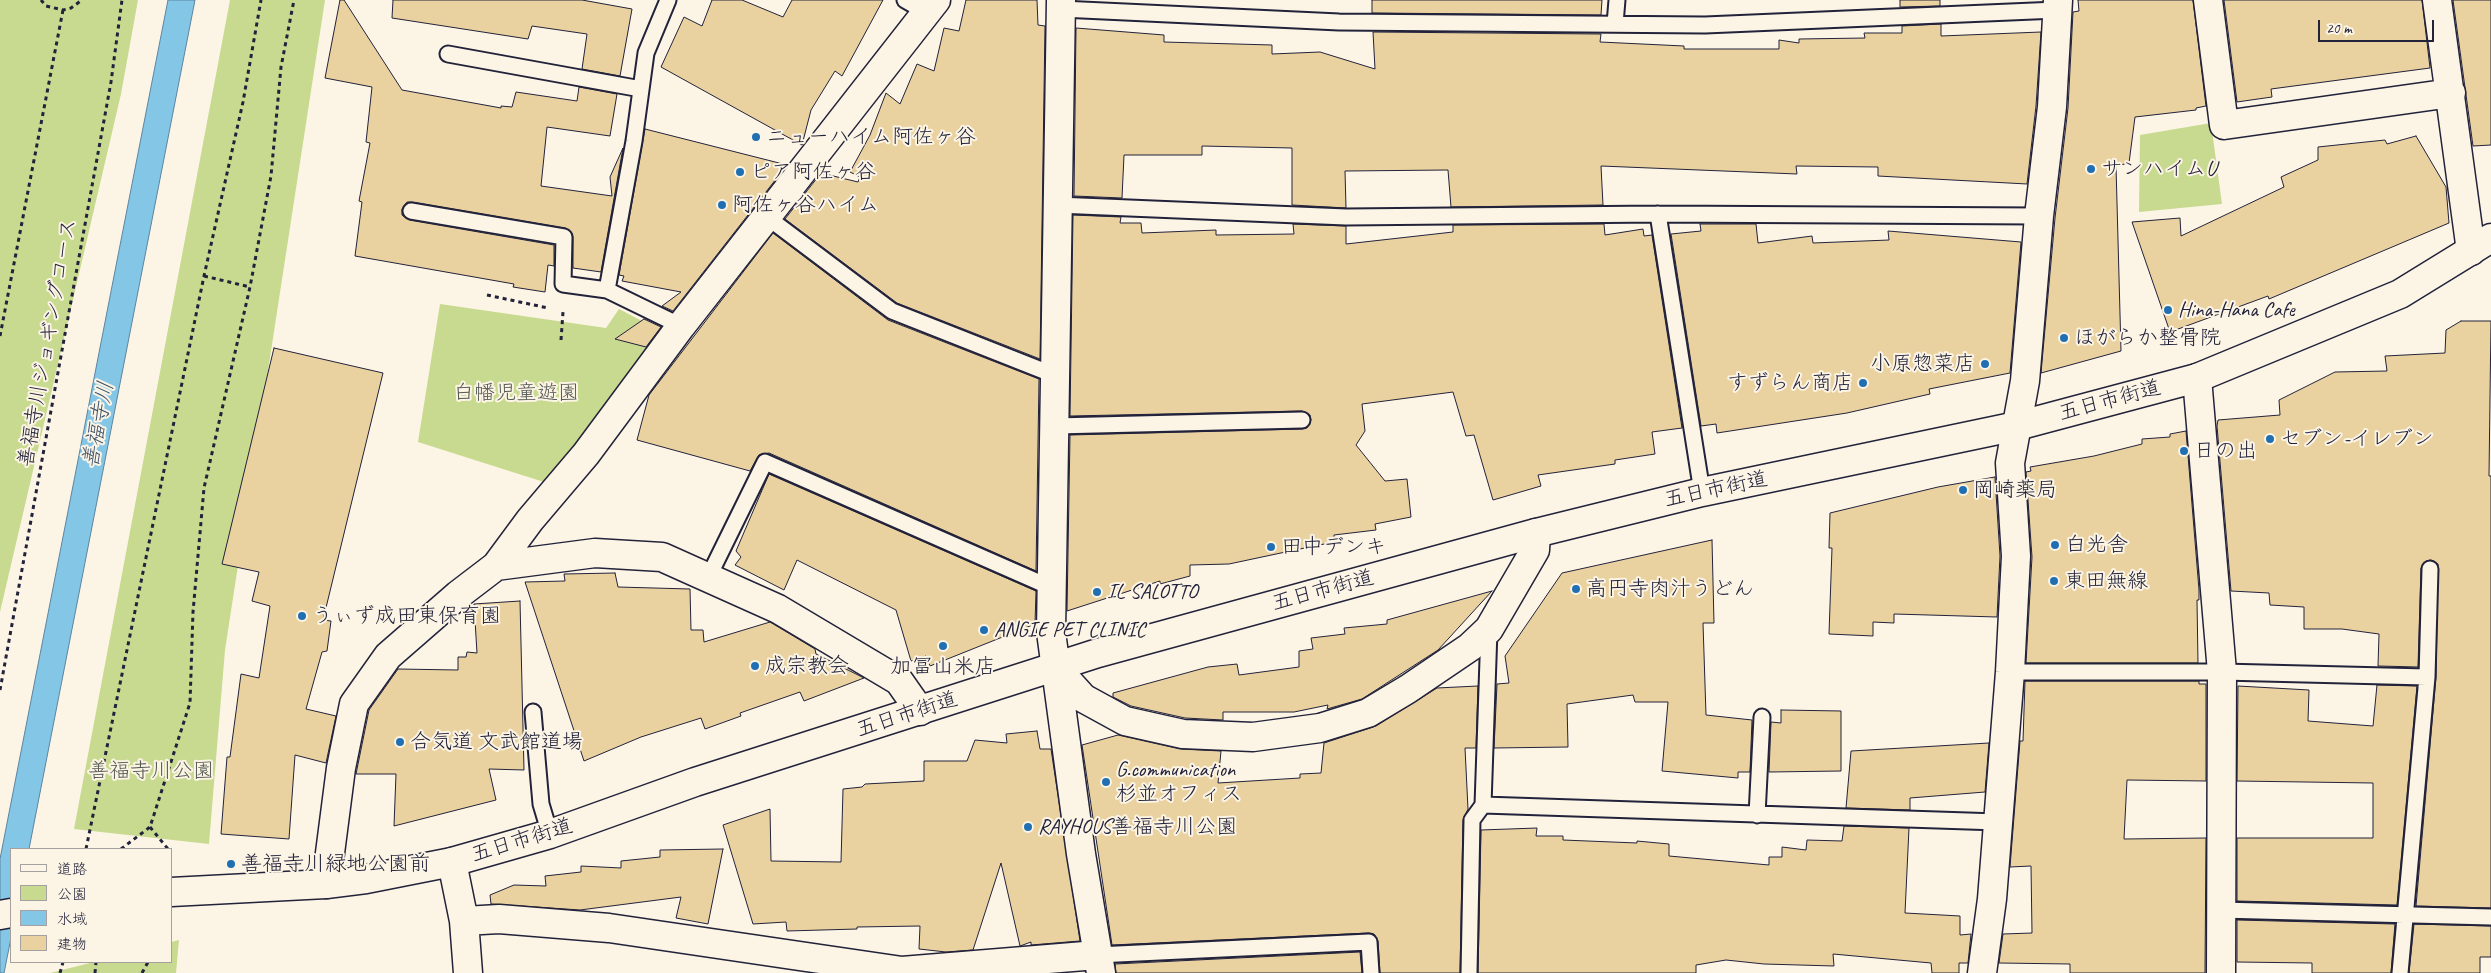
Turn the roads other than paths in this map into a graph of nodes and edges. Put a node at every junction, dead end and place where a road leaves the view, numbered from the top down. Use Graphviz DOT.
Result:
graph roads {
  1 [pos="668,0"];
  2 [pos="1616,0"];
  3 [pos="2208,0"];
  4 [pos="2437,0"];
  5 [pos="922,4"];
  6 [pos="1061,5"];
  7 [pos="2057,5"];
  8 [pos="1615,24"];
  9 [pos="448,54"];
  10 [pos="641,89"];
  11 [pos="2451,93"];
  12 [pos="1057,205"];
  13 [pos="411,211"];
  14 [pos="1658,214"];
  15 [pos="2039,216"];
  16 [pos="767,217"];
  17 [pos="2481,245"];
  18 [pos="607,290"];
  19 [pos="681,326"];
  20 [pos="1054,375"];
  21 [pos="2197,378"];
  22 [pos="1302,420"];
  23 [pos="1055,426"];
  24 [pos="2017,426"];
  25 [pos="1702,492"];
  26 [pos="1536,533"];
  27 [pos="496,566"];
  28 [pos="2430,569"];
  29 [pos="708,578"];
  30 [pos="1052,588"];
  31 [pos="1489,629"];
  32 [pos="1056,666"];
  33 [pos="2010,672"];
  34 [pos="2222,672"];
  35 [pos="2427,676"];
  36 [pos="920,711"];
  37 [pos="534,712"];
  38 [pos="1762,716"];
  39 [pos="1483,806"];
  40 [pos="1758,815"];
  41 [pos="1998,822"];
  42 [pos="550,834"];
  43 [pos="452,862"];
  44 [pos="326,884"];
  45 [pos="172,892"];
  46 [pos="2220,910"];
  47 [pos="2404,915"];
  48 [pos="2491,917"];
  49 [pos="464,922"];
  50 [pos="1099,964"];
  51 [pos="839,967"];
  52 [pos="468,973"];
  53 [pos="1371,973"];
  54 [pos="1469,973"];
  55 [pos="1982,973"];
  56 [pos="2221,973"];
  57 [pos="2400,973"];
  1 -- 10 [label="lane"];
  2 -- 8 [label="lane"];
  3 -- 11 [label="street"];
  4 -- 11 [label="street"];
  5 -- 16 [label="street"];
  6 -- 8 [label="lane"];
  6 -- 12 [label="street"];
  7 -- 8 [label="lane"];
  7 -- 15 [label="street"];
  9 -- 10 [label="lane"];
  10 -- 18 [label="lane"];
  11 -- 17 [label="street"];
  12 -- 14 [label="lane"];
  12 -- 20 [label="street"];
  13 -- 18 [label="lane"];
  14 -- 15 [label="lane"];
  14 -- 25 [label="lane"];
  15 -- 24 [label="street"];
  16 -- 19 [label="street"];
  16 -- 20 [label="lane"];
  17 -- 21 [label="street, 五日市街道"];
  18 -- 19 [label="lane"];
  19 -- 27 [label="street"];
  20 -- 23 [label="street"];
  21 -- 24 [label="street, 五日市街道"];
  21 -- 34 [label="street"];
  22 -- 23 [label="lane"];
  23 -- 30 [label="street"];
  24 -- 25 [label="street, 五日市街道"];
  24 -- 33 [label="street"];
  25 -- 26 [label="street, 五日市街道"];
  26 -- 31 [label="street"];
  26 -- 32 [label="street, 五日市街道"];
  27 -- 29 [label="street"];
  27 -- 44 [label="street"];
  28 -- 35 [label="lane"];
  29 -- 30 [label="lane"];
  29 -- 36 [label="street"];
  30 -- 32 [label="street"];
  31 -- 32 [label="street"];
  31 -- 39 [label="lane"];
  32 -- 36 [label="street, 五日市街道"];
  32 -- 50 [label="street"];
  33 -- 34 [label="lane"];
  33 -- 41 [label="street"];
  34 -- 35 [label="lane"];
  34 -- 46 [label="street"];
  35 -- 47 [label="lane"];
  36 -- 42 [label="street, 五日市街道"];
  37 -- 42 [label="lane"];
  38 -- 40 [label="lane"];
  39 -- 40 [label="lane"];
  39 -- 54 [label="lane"];
  40 -- 41 [label="lane"];
  41 -- 55 [label="street"];
  42 -- 43 [label="street, 五日市街道"];
  43 -- 44 [label="street, 五日市街道"];
  43 -- 49 [label="street"];
  44 -- 45 [label="street, 五日市街道"];
  46 -- 47 [label="lane"];
  46 -- 56 [label="street"];
  47 -- 48 [label="lane"];
  47 -- 57 [label="lane"];
  49 -- 51 [label="street"];
  49 -- 52 [label="street"];
  50 -- 51 [label="street"];
  50 -- 53 [label="lane"];
}
